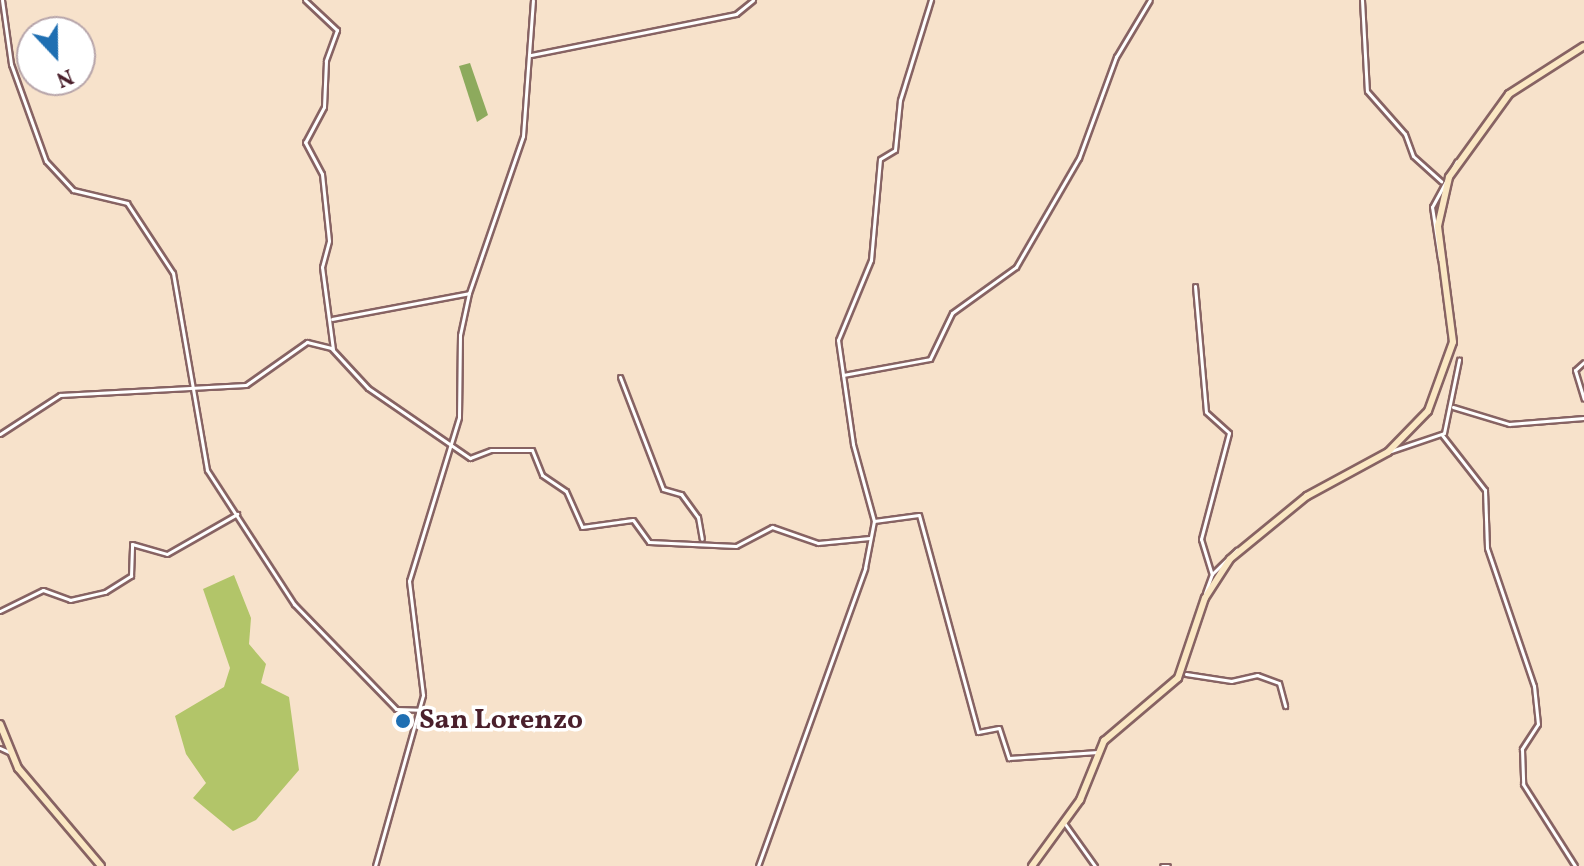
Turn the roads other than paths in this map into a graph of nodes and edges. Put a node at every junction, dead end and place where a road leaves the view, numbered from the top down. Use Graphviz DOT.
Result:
graph roads {
  1 [pos="2,0"];
  2 [pos="305,0"];
  3 [pos="533,0"];
  4 [pos="753,0"];
  5 [pos="931,0"];
  6 [pos="1150,0"];
  7 [pos="1362,0"];
  8 [pos="1584,46"];
  9 [pos="531,55"];
  10 [pos="1457,161"];
  11 [pos="1441,181"];
  12 [pos="1440,259"];
  13 [pos="1195,286"];
  14 [pos="469,293"];
  15 [pos="330,319"];
  16 [pos="333,349"];
  17 [pos="1459,360"];
  18 [pos="1584,362"];
  19 [pos="843,375"];
  20 [pos="620,377"];
  21 [pos="194,389"];
  22 [pos="1584,399"];
  23 [pos="1453,407"];
  24 [pos="1584,418"];
  25 [pos="0,434"];
  26 [pos="1442,435"];
  27 [pos="450,446"];
  28 [pos="1388,452"];
  29 [pos="237,514"];
  30 [pos="874,521"];
  31 [pos="870,538"];
  32 [pos="702,540"];
  33 [pos="1239,550"];
  34 [pos="1212,574"];
  35 [pos="1205,598"];
  36 [pos="0,611"];
  37 [pos="1186,674"];
  38 [pos="1285,706"];
  39 [pos="419,710"];
  40 [pos="0,724"];
  41 [pos="0,748"];
  42 [pos="9,752"];
  43 [pos="1098,753"];
  44 [pos="1063,822"];
  45 [pos="101,866"];
  46 [pos="375,866"];
  47 [pos="758,866"];
  48 [pos="1032,866"];
  49 [pos="1095,866"];
  50 [pos="1162,866"];
  51 [pos="1168,866"];
  52 [pos="1575,866"];
  1 -- 21 [label="street"];
  2 -- 15 [label="street"];
  3 -- 9 [label="street"];
  4 -- 9 [label="street"];
  5 -- 19 [label="street"];
  6 -- 19 [label="street"];
  7 -- 11 [label="street"];
  8 -- 10 [label="main road"];
  9 -- 14 [label="street"];
  10 -- 11 [label="street"];
  10 -- 12 [label="main road"];
  11 -- 12 [label="street"];
  12 -- 28 [label="main road"];
  13 -- 34 [label="street"];
  14 -- 15 [label="street"];
  14 -- 27 [label="street"];
  15 -- 16 [label="street"];
  16 -- 21 [label="street"];
  16 -- 27 [label="street"];
  17 -- 23 [label="street"];
  18 -- 22 [label="street"];
  19 -- 30 [label="street"];
  20 -- 32 [label="street"];
  21 -- 25 [label="street"];
  21 -- 29 [label="street"];
  23 -- 24 [label="street"];
  23 -- 26 [label="street"];
  26 -- 28 [label="street"];
  26 -- 52 [label="street"];
  27 -- 32 [label="street"];
  27 -- 39 [label="street"];
  28 -- 33 [label="main road"];
  29 -- 36 [label="street"];
  29 -- 39 [label="street"];
  30 -- 31 [label="street"];
  30 -- 43 [label="street"];
  31 -- 32 [label="street"];
  31 -- 47 [label="street"];
  33 -- 34 [label="street"];
  33 -- 35 [label="main road"];
  34 -- 35 [label="street"];
  35 -- 43 [label="main road"];
  37 -- 38 [label="street"];
  39 -- 46 [label="street"];
  40 -- 42 [label="main road"];
  41 -- 42 [label="street"];
  42 -- 45 [label="main road"];
  43 -- 44 [label="main road"];
  44 -- 48 [label="main road"];
  44 -- 49 [label="street"];
  50 -- 51 [label="street"];
}
